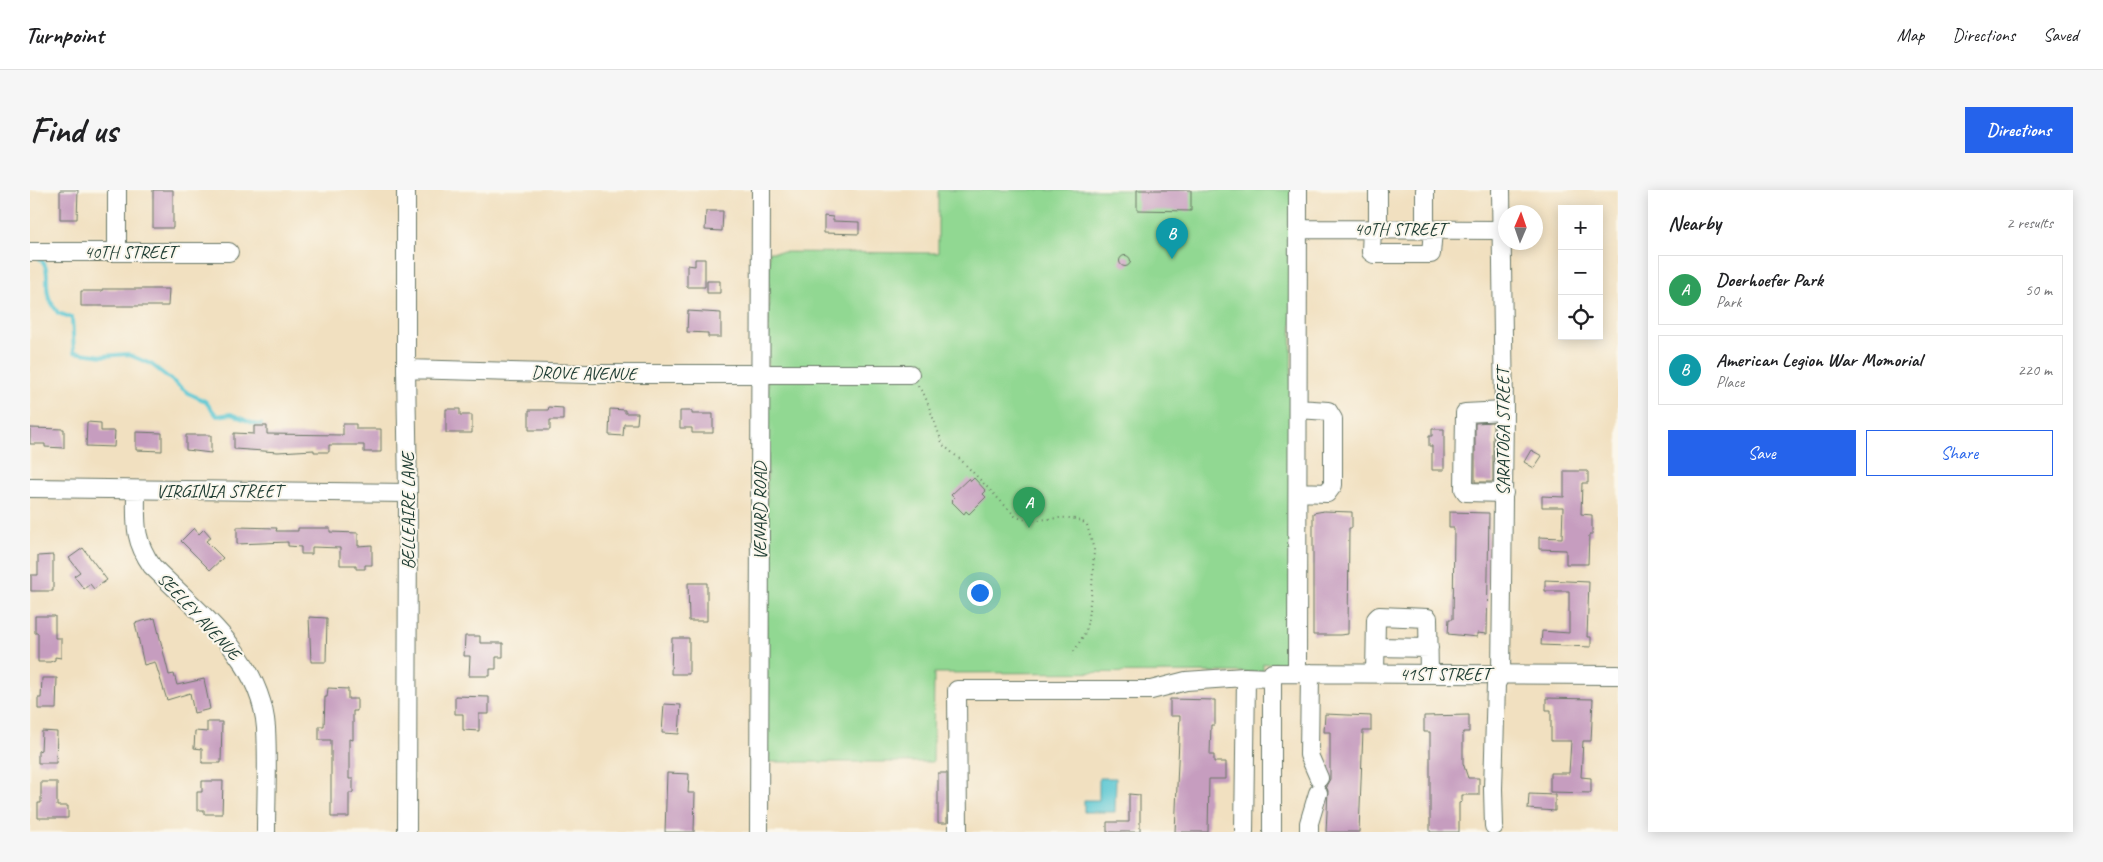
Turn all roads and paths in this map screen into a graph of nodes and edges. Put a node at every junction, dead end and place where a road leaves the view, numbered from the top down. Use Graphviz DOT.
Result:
graph roads {
  1 [pos="117,190"];
  2 [pos="406,190"];
  3 [pos="762,190"];
  4 [pos="1298,190"];
  5 [pos="1378,190"];
  6 [pos="1425,190"];
  7 [pos="1501,190"];
  8 [pos="1501,205"];
  9 [pos="1298,229"];
  10 [pos="1375,229"];
  11 [pos="1429,230"];
  12 [pos="1498,230"];
  13 [pos="1501,250"];
  14 [pos="30,252"];
  15 [pos="117,252"];
  16 [pos="230,252"];
  17 [pos="406,369"];
  18 [pos="761,374"];
  19 [pos="910,374"];
  20 [pos="1298,409"];
  21 [pos="1504,411"];
  22 [pos="30,488"];
  23 [pos="136,490"];
  24 [pos="408,492"];
  25 [pos="1298,492"];
  26 [pos="1504,493"];
  27 [pos="1376,647"];
  28 [pos="1429,648"];
  29 [pos="1072,655"];
  30 [pos="1303,673"];
  31 [pos="1376,673"];
  32 [pos="1429,674"];
  33 [pos="1501,674"];
  34 [pos="1272,675"];
  35 [pos="1618,675"];
  36 [pos="1246,677"];
  37 [pos="1494,826"];
  38 [pos="266,832"];
  39 [pos="407,832"];
  40 [pos="759,832"];
  41 [pos="958,832"];
  42 [pos="1244,832"];
  43 [pos="1272,832"];
  44 [pos="1309,832"];
  1 -- 15 [label="street"];
  2 -- 17 [label="street, BELLEAIRE LANE"];
  3 -- 18 [label="street, VENARD ROAD"];
  4 -- 9 [label="street"];
  5 -- 10 [label="street"];
  6 -- 11 [label="street"];
  7 -- 8 [label="street, SARATOGA STREET"];
  9 -- 10 [label="street, 40TH STREET"];
  9 -- 20 [label="street"];
  10 -- 11 [label="street, 40TH STREET"];
  10 -- 11 [label="street"];
  11 -- 12 [label="street, 40TH STREET"];
  13 -- 21 [label="street, SARATOGA STREET"];
  14 -- 15 [label="street, 40TH STREET"];
  15 -- 16 [label="street, 40TH STREET"];
  17 -- 18 [label="street, DROVE AVENUE"];
  17 -- 24 [label="street, BELLEAIRE LANE"];
  18 -- 19 [label="street, DROVE AVENUE"];
  18 -- 40 [label="street, VENARD ROAD"];
  19 -- 29 [label="path"];
  20 -- 25 [label="street"];
  20 -- 25 [label="street"];
  21 -- 26 [label="street, SARATOGA STREET"];
  21 -- 26 [label="street"];
  22 -- 23 [label="street, VIRGINIA STREET"];
  23 -- 24 [label="street, VIRGINIA STREET"];
  23 -- 38 [label="street, SEELEY AVENUE"];
  24 -- 39 [label="street, BELLEAIRE LANE"];
  25 -- 30 [label="street"];
  26 -- 33 [label="street, SARATOGA STREET"];
  27 -- 28 [label="street"];
  27 -- 28 [label="street"];
  27 -- 31 [label="street"];
  28 -- 32 [label="street"];
  30 -- 31 [label="street, 41ST STREET"];
  30 -- 34 [label="street, 41ST STREET"];
  30 -- 44 [label="street"];
  31 -- 32 [label="street, 41ST STREET"];
  32 -- 33 [label="street, 41ST STREET"];
  33 -- 35 [label="street, 41ST STREET"];
  33 -- 37 [label="street, SARATOGA STREET"];
  34 -- 36 [label="street, 41ST STREET"];
  34 -- 43 [label="street"];
  36 -- 41 [label="street, 41ST STREET"];
  36 -- 42 [label="street"];
}
